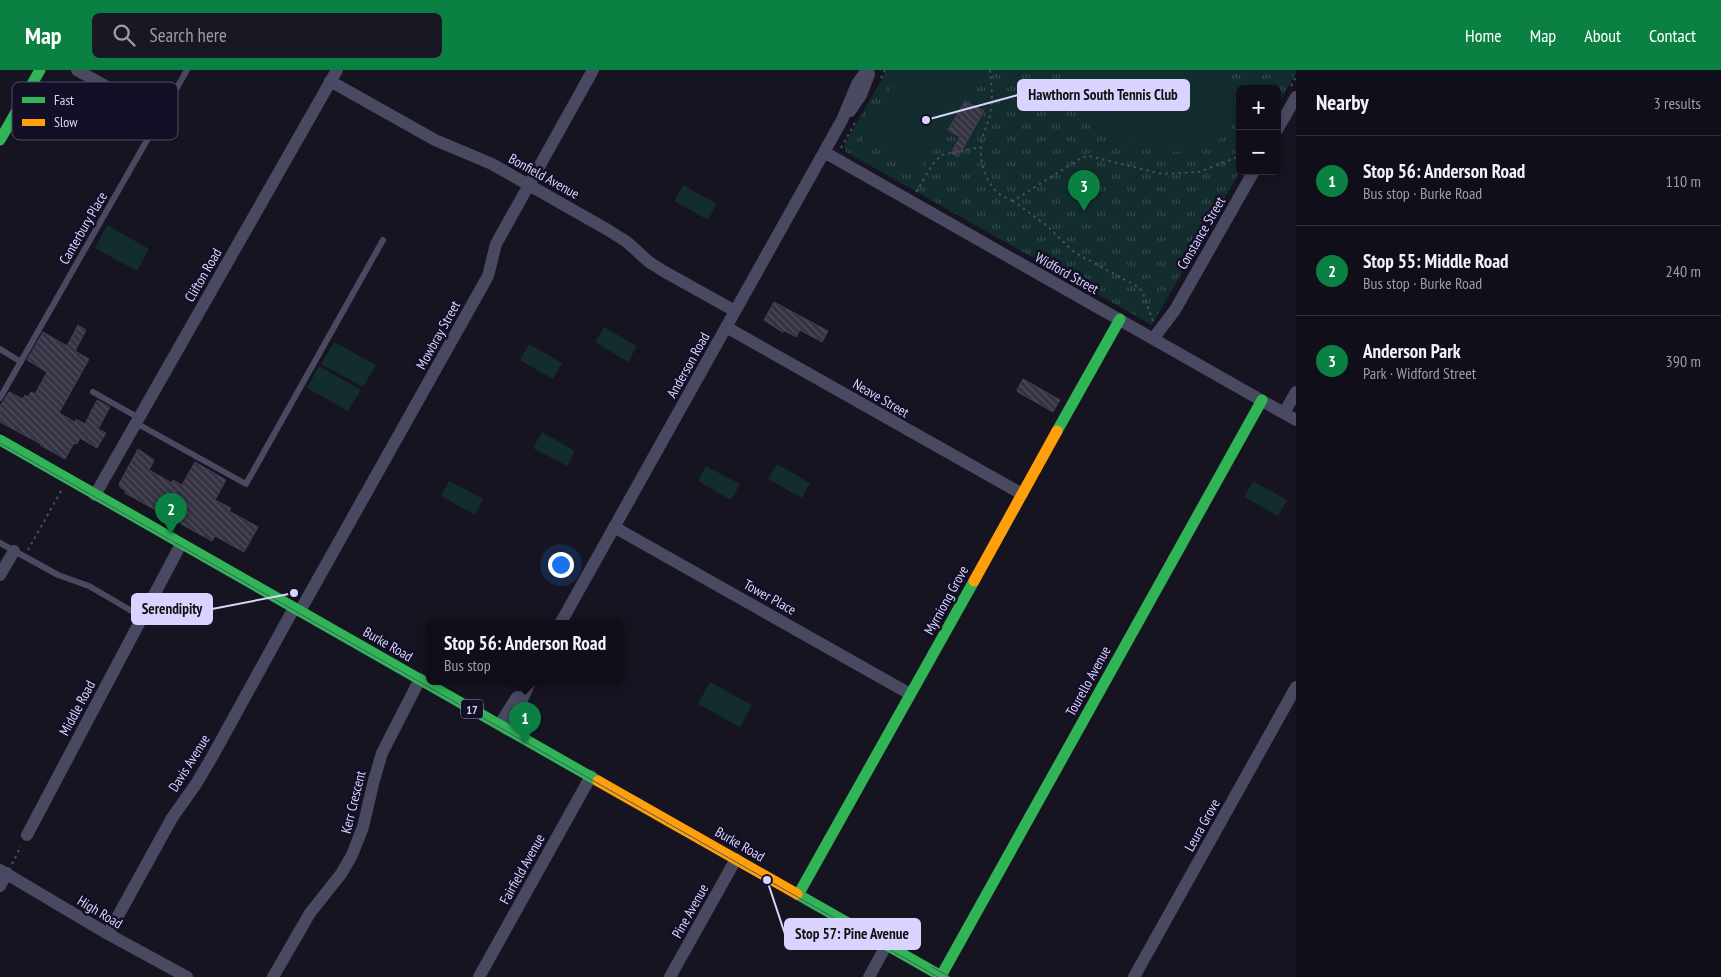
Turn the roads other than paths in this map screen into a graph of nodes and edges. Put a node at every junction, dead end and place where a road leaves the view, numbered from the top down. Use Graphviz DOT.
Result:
graph roads {
  1 [pos="40,70"];
  2 [pos="77,70"];
  3 [pos="187,70"];
  4 [pos="593,70"];
  5 [pos="873,73"];
  6 [pos="333,76"];
  7 [pos="33,82"];
  8 [pos="98,82"];
  9 [pos="178,86"];
  10 [pos="1296,98"];
  11 [pos="12,119"];
  12 [pos="1281,123"];
  13 [pos="0,140"];
  14 [pos="147,140"];
  15 [pos="824,152"];
  16 [pos="1252,175"];
  17 [pos="529,185"];
  18 [pos="384,240"];
  19 [pos="735,311"];
  20 [pos="1120,319"];
  21 [pos="726,327"];
  22 [pos="1157,341"];
  23 [pos="0,349"];
  24 [pos="21,362"];
  25 [pos="93,392"];
  26 [pos="1296,392"];
  27 [pos="0,398"];
  28 [pos="1262,400"];
  29 [pos="1284,413"];
  30 [pos="138,420"];
  31 [pos="1296,420"];
  32 [pos="0,440"];
  33 [pos="1022,494"];
  34 [pos="96,495"];
  35 [pos="614,527"];
  36 [pos="0,543"];
  37 [pos="181,544"];
  38 [pos="19,553"];
  39 [pos="0,575"];
  40 [pos="297,609"];
  41 [pos="142,617"];
  42 [pos="562,620"];
  43 [pos="420,679"];
  44 [pos="426,682"];
  45 [pos="430,685"];
  46 [pos="527,685"];
  47 [pos="1296,687"];
  48 [pos="910,694"];
  49 [pos="503,727"];
  50 [pos="591,776"];
  51 [pos="27,835"];
  52 [pos="736,859"];
  53 [pos="3,871"];
  54 [pos="0,886"];
  55 [pos="798,894"];
  56 [pos="108,934"];
  57 [pos="887,944"];
  58 [pos="942,976"];
  59 [pos="187,977"];
  60 [pos="273,977"];
  61 [pos="479,977"];
  62 [pos="670,977"];
  63 [pos="869,977"];
  64 [pos="1134,977"];
  1 -- 7 [label="main road"];
  2 -- 8 [label="street"];
  3 -- 9 [label="lane, Canterbury Place"];
  4 -- 17 [label="street, Mowbray Street"];
  5 -- 15 [label="street, Anderson Road"];
  6 -- 17 [label="street, Bonfield Avenue"];
  6 -- 30 [label="street, Clifton Road"];
  10 -- 12 [label="street"];
  11 -- 13 [label="main road"];
  14 -- 24 [label="lane, Canterbury Place"];
  15 -- 19 [label="street, Anderson Road"];
  15 -- 20 [label="street, Widford Street"];
  16 -- 22 [label="street, Constance Street"];
  17 -- 19 [label="street, Bonfield Avenue"];
  17 -- 40 [label="street, Mowbray Street"];
  18 -- 30 [label="lane"];
  19 -- 21 [label="street, Anderson Road"];
  20 -- 22 [label="street, Widford Street"];
  20 -- 33 [label="main road, Myrniong Grove"];
  21 -- 33 [label="street, Neave Street"];
  21 -- 35 [label="street, Anderson Road"];
  22 -- 28 [label="street, Widford Street"];
  23 -- 24 [label="lane"];
  24 -- 27 [label="lane, Canterbury Place"];
  25 -- 30 [label="lane"];
  26 -- 29 [label="street"];
  28 -- 29 [label="street, Widford Street"];
  28 -- 58 [label="main road, Tourello Avenue"];
  29 -- 31 [label="street, Widford Street"];
  30 -- 34 [label="street, Clifton Road"];
  32 -- 34 [label="main road, Burke Road / 17"];
  33 -- 48 [label="main road, Myrniong Grove"];
  34 -- 37 [label="main road, Burke Road / 17"];
  35 -- 42 [label="street, Anderson Road"];
  35 -- 48 [label="street, Tower Place"];
  36 -- 38 [label="lane"];
  37 -- 40 [label="main road, Burke Road / 17"];
  37 -- 41 [label="street, Middle Road"];
  38 -- 39 [label="street"];
  38 -- 41 [label="lane"];
  40 -- 43 [label="main road, Burke Road / 17"];
  40 -- 56 [label="street, Davis Avenue"];
  41 -- 51 [label="street, Middle Road"];
  43 -- 44 [label="main road, Burke Road / 17"];
  43 -- 60 [label="street, Kerr Crescent"];
  45 -- 49 [label="main road, Burke Road / 17"];
  46 -- 49 [label="street"];
  47 -- 64 [label="street, Leura Grove"];
  48 -- 55 [label="main road, Myrniong Grove"];
  49 -- 50 [label="main road, Burke Road / 17"];
  50 -- 52 [label="main road, Burke Road / 17"];
  50 -- 61 [label="street, Fairfield Avenue"];
  52 -- 55 [label="main road, Burke Road / 17"];
  52 -- 62 [label="street, Pine Avenue"];
  53 -- 54 [label="street"];
  53 -- 56 [label="street, High Road"];
  55 -- 57 [label="main road, Burke Road / 17"];
  56 -- 59 [label="street, High Road"];
  57 -- 58 [label="main road, Burke Road / 17"];
  57 -- 63 [label="street"];
}
